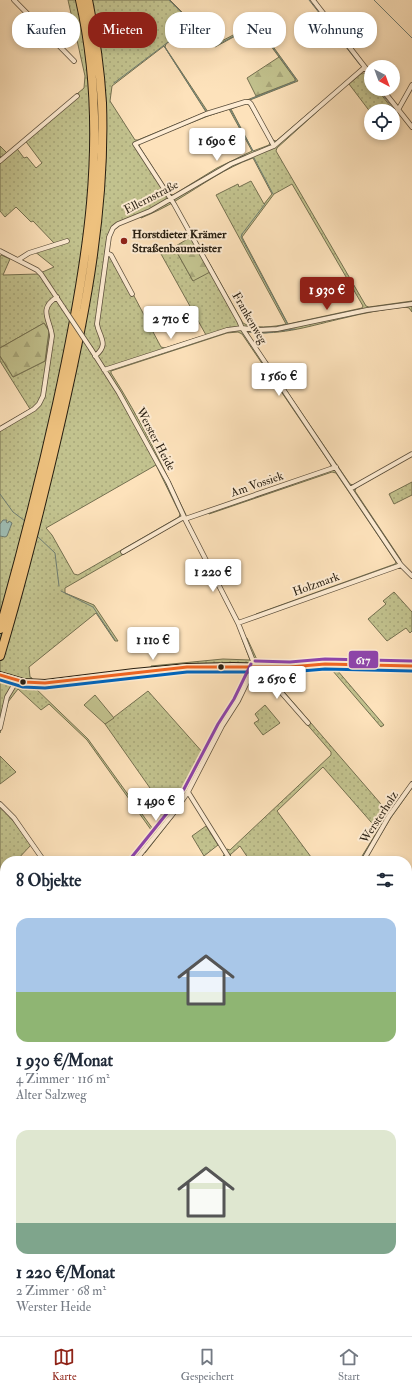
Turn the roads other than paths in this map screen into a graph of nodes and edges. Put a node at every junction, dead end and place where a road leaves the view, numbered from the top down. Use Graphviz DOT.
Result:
graph roads {
  1 [pos="14,0"];
  2 [pos="80,0"];
  3 [pos="88,0"];
  4 [pos="313,0"];
  5 [pos="74,60"];
  6 [pos="364,66"];
  7 [pos="364,68"];
  8 [pos="412,85"];
  9 [pos="77,96"];
  10 [pos="387,96"];
  11 [pos="393,104"];
  12 [pos="400,106"];
  13 [pos="400,112"];
  14 [pos="412,127"];
  15 [pos="274,146"];
  16 [pos="0,161"];
  17 [pos="171,200"];
  18 [pos="67,241"];
  19 [pos="0,251"];
  20 [pos="107,253"];
  21 [pos="18,260"];
  22 [pos="132,294"];
  23 [pos="57,297"];
  24 [pos="412,304"];
  25 [pos="242,328"];
  26 [pos="95,356"];
  27 [pos="104,370"];
  28 [pos="0,429"];
  29 [pos="412,454"];
  30 [pos="336,467"];
  31 [pos="350,489"];
  32 [pos="184,518"];
  33 [pos="123,552"];
  34 [pos="401,565"];
  35 [pos="412,576"];
  36 [pos="238,623"];
  37 [pos="0,629"];
  38 [pos="0,656"];
  39 [pos="257,666"];
  40 [pos="412,666"];
  41 [pos="2,675"];
  42 [pos="18,680"];
  43 [pos="308,723"];
  44 [pos="0,728"];
  45 [pos="412,784"];
  46 [pos="188,792"];
  47 [pos="0,804"];
  48 [pos="41,856"];
  49 [pos="139,856"];
  50 [pos="228,856"];
  51 [pos="366,856"];
  1 -- 5 [label="street"];
  2 -- 37 [label="highway"];
  3 -- 38 [label="highway"];
  4 -- 6 [label="street"];
  7 -- 15 [label="street, Ellernstraße"];
  8 -- 12 [label="street"];
  9 -- 16 [label="street"];
  10 -- 11 [label="street"];
  13 -- 14 [label="street"];
  15 -- 17 [label="street, Ellernstraße"];
  15 -- 17 [label="street, Frankenweg"];
  17 -- 20 [label="street, Ellernstraße"];
  17 -- 25 [label="street, Frankenweg"];
  18 -- 21 [label="street"];
  19 -- 21 [label="street, Werster Heide"];
  20 -- 22 [label="street"];
  20 -- 26 [label="street, Ellernstraße"];
  21 -- 23 [label="street, Werster Heide"];
  23 -- 26 [label="street, Werster Heide, bridge"];
  23 -- 28 [label="street"];
  24 -- 25 [label="street"];
  25 -- 27 [label="street"];
  25 -- 30 [label="street, Frankenweg"];
  26 -- 27 [label="street, Werster Heide"];
  27 -- 32 [label="street, Werster Heide"];
  29 -- 31 [label="street"];
  30 -- 31 [label="street, Frankenweg"];
  30 -- 32 [label="street, Am Vossiek"];
  31 -- 34 [label="street, Frankenweg"];
  32 -- 33 [label="street, Am Vossiek"];
  32 -- 36 [label="street, Werster Heide"];
  34 -- 35 [label="street, Frankenweg"];
  34 -- 36 [label="street, Holzmark"];
  36 -- 39 [label="street, Werster Heide"];
  39 -- 40 [label="street"];
  39 -- 42 [label="street"];
  39 -- 43 [label="street, Werster Heide"];
  39 -- 46 [label="street"];
  41 -- 42 [label="street"];
  42 -- 44 [label="street"];
  45 -- 51 [label="street, Wersterholz"];
  46 -- 49 [label="street"];
  46 -- 50 [label="street"];
  47 -- 48 [label="street"];
}
